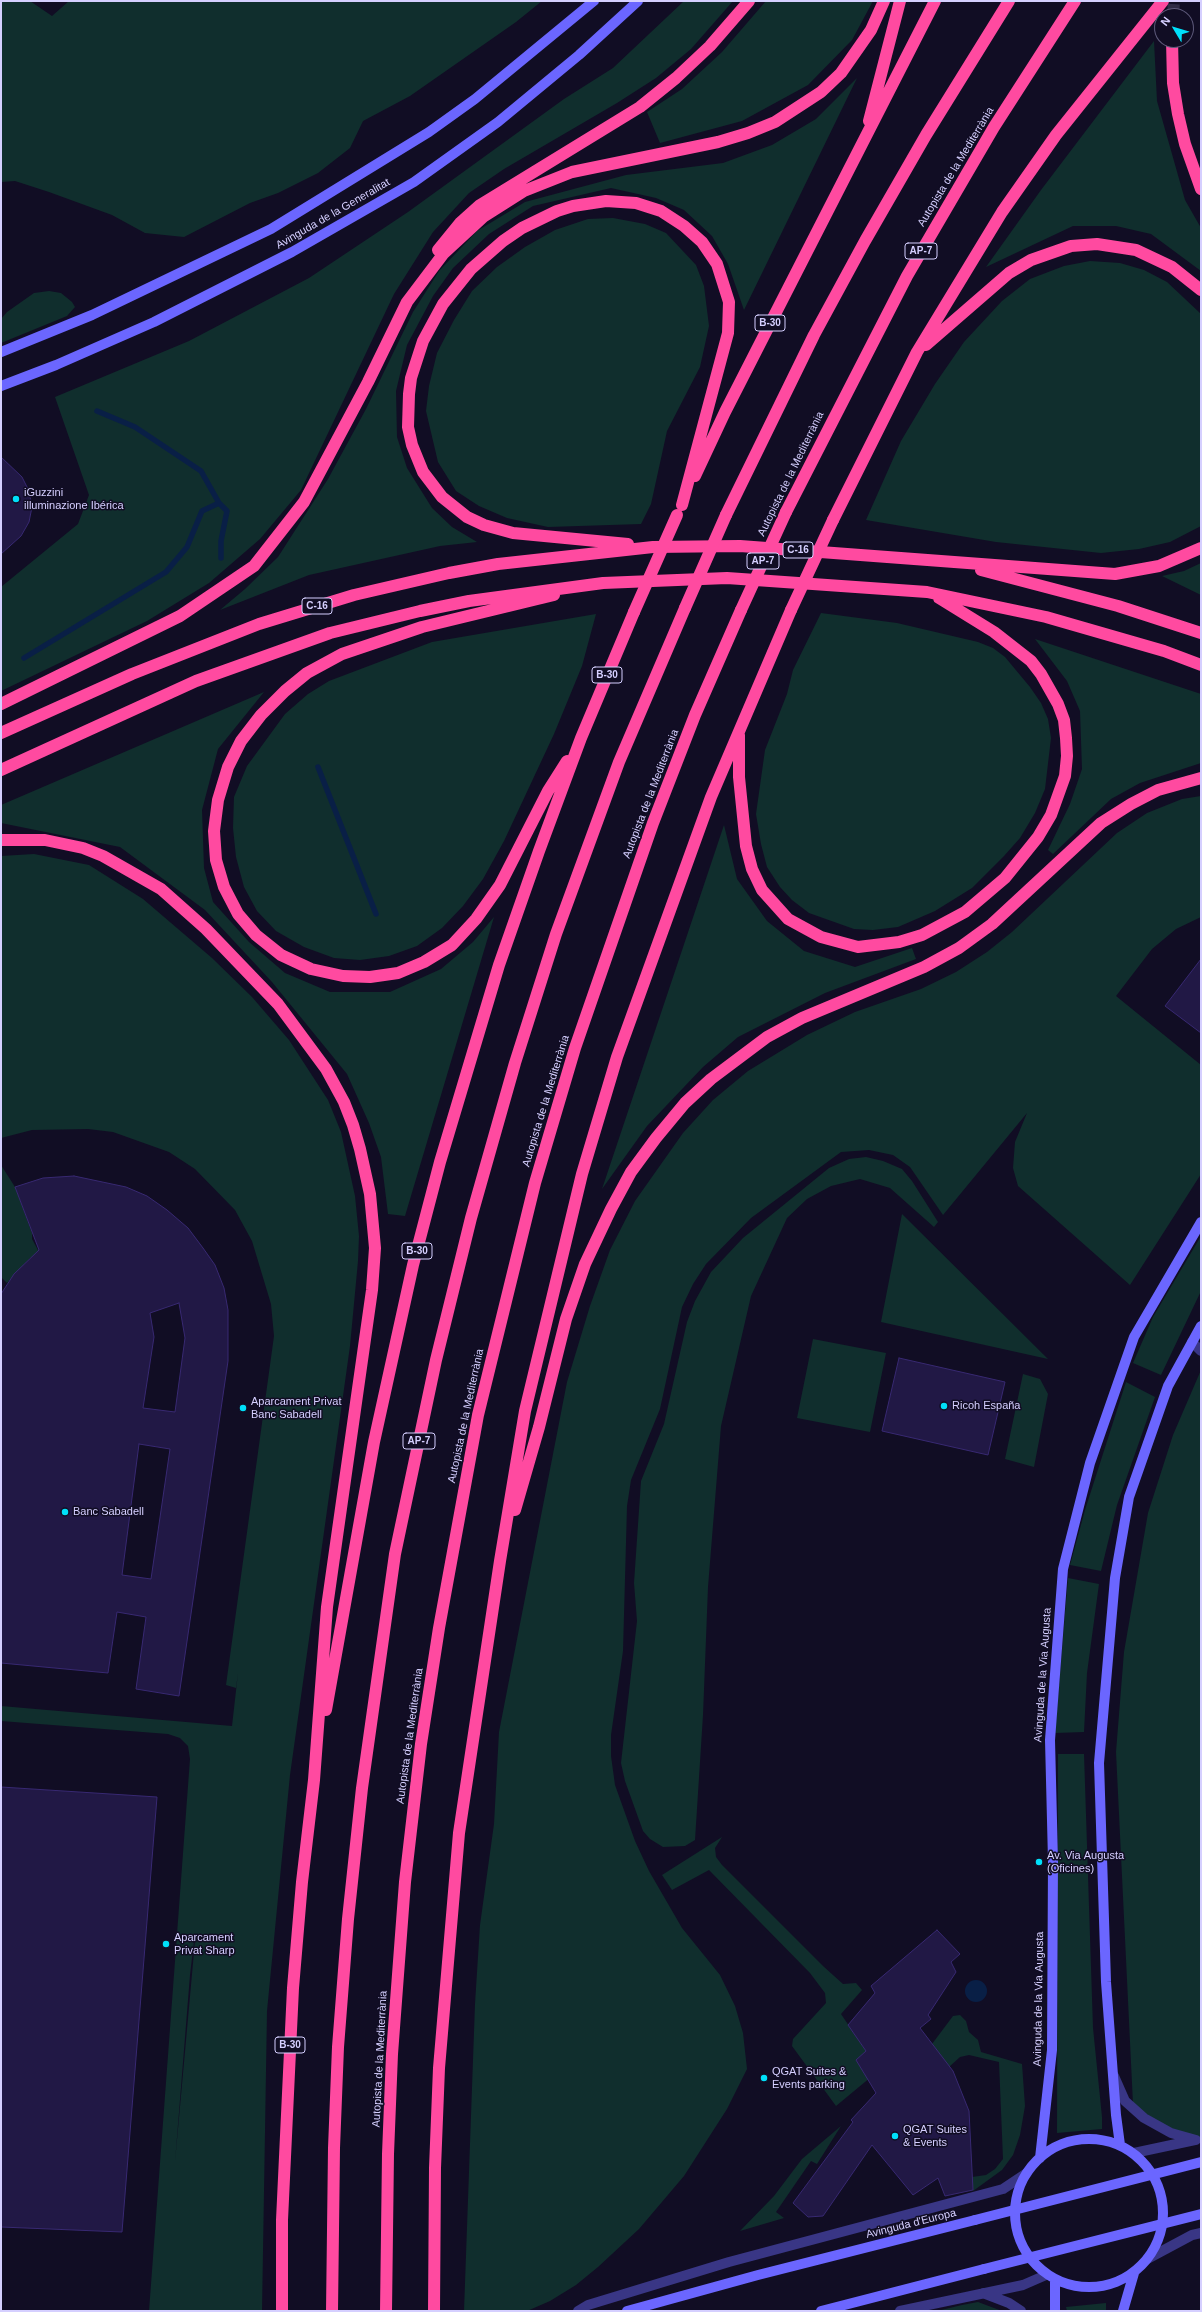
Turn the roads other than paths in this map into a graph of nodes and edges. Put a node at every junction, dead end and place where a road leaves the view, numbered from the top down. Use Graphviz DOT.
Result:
graph roads {
  1 [pos="594,1"];
  2 [pos="638,1"];
  3 [pos="749,1"];
  4 [pos="884,1"];
  5 [pos="900,1"];
  6 [pos="936,1"];
  7 [pos="1009,1"];
  8 [pos="1075,1"];
  9 [pos="1162,3"];
  10 [pos="1172,48"];
  11 [pos="866,134"];
  12 [pos="1201,189"];
  13 [pos="1201,290"];
  14 [pos="407,302"];
  15 [pos="1,352"];
  16 [pos="917,352"];
  17 [pos="1,386"];
  18 [pos="679,510"];
  19 [pos="653,547"];
  20 [pos="1200,548"];
  21 [pos="942,562"];
  22 [pos="603,583"];
  23 [pos="927,592"];
  24 [pos="1201,633"];
  25 [pos="1164,651"];
  26 [pos="1201,665"];
  27 [pos="1201,672"];
  28 [pos="1,704"];
  29 [pos="739,728"];
  30 [pos="1,733"];
  31 [pos="581,738"];
  32 [pos="1,770"];
  33 [pos="1201,778"];
  34 [pos="1,840"];
  35 [pos="1201,1222"];
  36 [pos="1201,1326"];
  37 [pos="1192,1342"];
  38 [pos="1201,1352"];
  39 [pos="500,1562"];
  40 [pos="314,1780"];
  41 [pos="1113,2074"];
  42 [pos="1199,2139"];
  43 [pos="1120,2145"];
  44 [pos="1134,2153"];
  45 [pos="1040,2158"];
  46 [pos="1201,2162"];
  47 [pos="1027,2173"];
  48 [pos="1201,2214"];
  49 [pos="1201,2233"];
  50 [pos="1149,2258"];
  51 [pos="1134,2273"];
  52 [pos="1050,2278"];
  53 [pos="983,2294"];
  54 [pos="282,2311"];
  55 [pos="332,2311"];
  56 [pos="386,2311"];
  57 [pos="434,2311"];
  58 [pos="578,2311"];
  59 [pos="627,2311"];
  60 [pos="821,2311"];
  61 [pos="900,2311"];
  62 [pos="1021,2311"];
  63 [pos="1055,2311"];
  64 [pos="1123,2311"];
  1 -- 15 [label="street, Avinguda de la Generalitat"];
  2 -- 17 [label="street, Avinguda de la Generalitat"];
  3 -- 14 [label="highway"];
  4 -- 14 [label="highway"];
  5 -- 11 [label="highway"];
  6 -- 11 [label="highway, B-30"];
  7 -- 55 [label="highway, AP-7, bridge"];
  8 -- 56 [label="highway, Autopista de la Mediterrània / AP-7, bridge"];
  9 -- 16 [label="highway"];
  10 -- 12 [label="highway"];
  11 -- 18 [label="highway, B-30"];
  13 -- 16 [label="highway"];
  14 -- 28 [label="highway"];
  16 -- 29 [label="highway, bridge"];
  18 -- 19 [label="highway"];
  18 -- 31 [label="highway, B-30, bridge"];
  19 -- 21 [label="highway, C-16"];
  19 -- 30 [label="highway, C-16"];
  20 -- 21 [label="highway"];
  21 -- 24 [label="highway, C-16"];
  22 -- 23 [label="highway"];
  22 -- 31 [label="highway"];
  22 -- 32 [label="highway"];
  23 -- 25 [label="highway"];
  23 -- 29 [label="highway"];
  25 -- 26 [label="highway"];
  25 -- 27 [label="highway"];
  29 -- 39 [label="highway"];
  31 -- 40 [label="highway, B-30"];
  33 -- 39 [label="highway"];
  34 -- 40 [label="highway"];
  35 -- 45 [label="street, Avinguda de la Via Augusta"];
  36 -- 37 [label="street"];
  37 -- 38 [label="street"];
  37 -- 41 [label="street"];
  39 -- 57 [label="highway"];
  40 -- 54 [label="highway, B-30"];
  41 -- 42 [label="street"];
  41 -- 43 [label="street"];
  42 -- 44 [label="street"];
  43 -- 44 [label="street"];
  43 -- 45 [label="street"];
  44 -- 50 [label="street"];
  45 -- 47 [label="street"];
  46 -- 59 [label="street, Avinguda d'Europa, bridge"];
  47 -- 52 [label="street"];
  47 -- 58 [label="street, Avinguda d'Europa"];
  48 -- 60 [label="street, bridge"];
  49 -- 50 [label="street"];
  50 -- 51 [label="street"];
  51 -- 52 [label="street"];
  51 -- 64 [label="street"];
  52 -- 53 [label="street"];
  52 -- 63 [label="street"];
  53 -- 61 [label="street"];
  53 -- 62 [label="street"];
}
